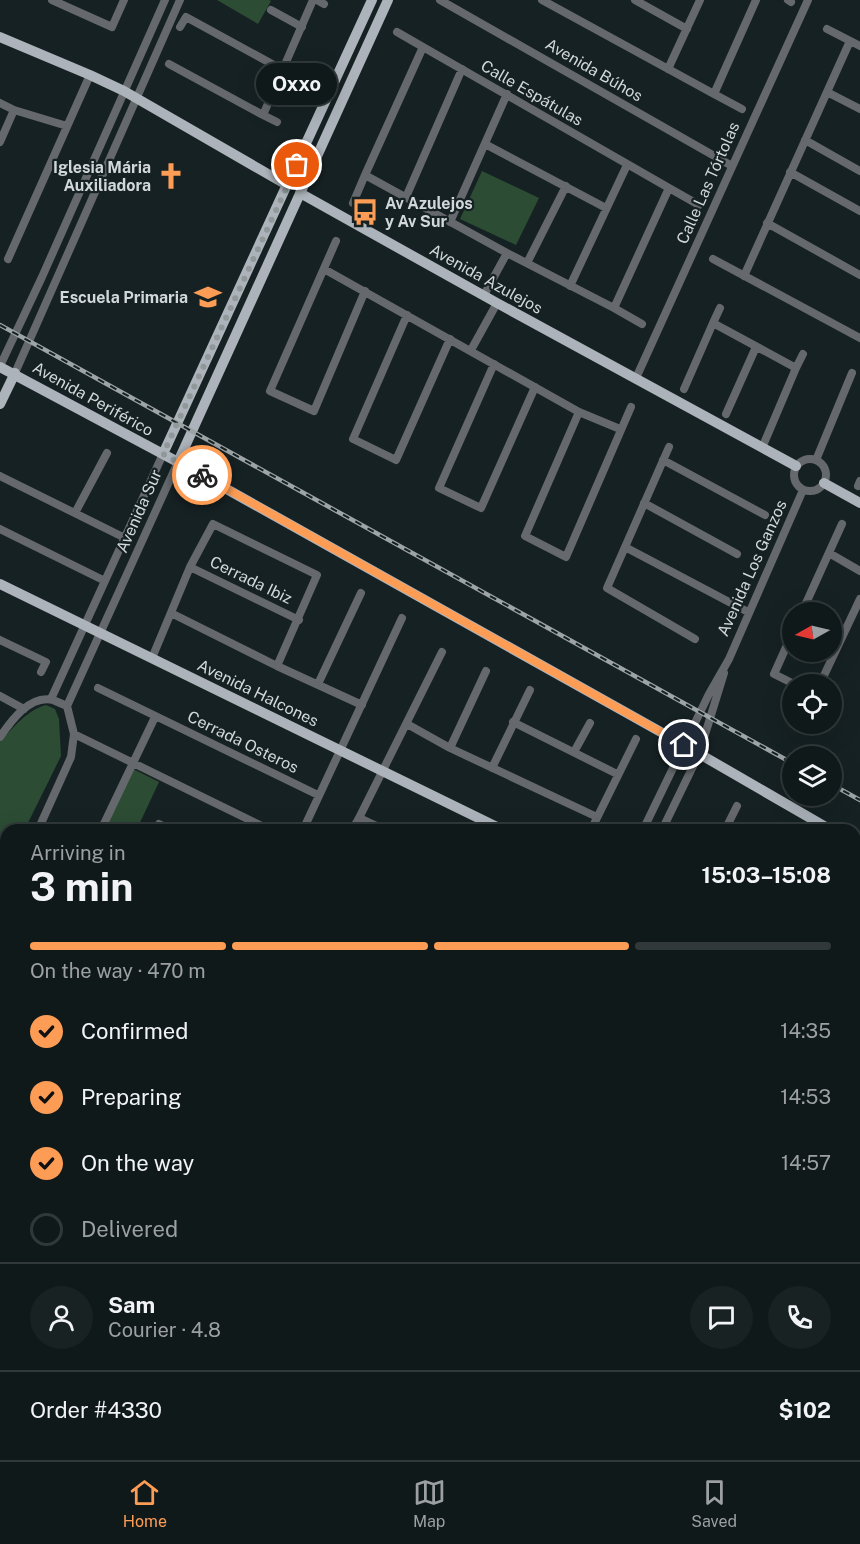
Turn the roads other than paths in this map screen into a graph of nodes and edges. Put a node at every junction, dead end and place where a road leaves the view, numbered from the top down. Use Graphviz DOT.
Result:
graph roads {
  1 [pos="124,0"];
  2 [pos="165,0"];
  3 [pos="180,0"];
  4 [pos="372,0"];
  5 [pos="388,0"];
  6 [pos="440,0"];
  7 [pos="635,0"];
  8 [pos="700,0"];
  9 [pos="756,0"];
  10 [pos="808,0"];
  11 [pos="57,1"];
  12 [pos="318,1"];
  13 [pos="545,1"];
  14 [pos="271,10"];
  15 [pos="180,27"];
  16 [pos="302,27"];
  17 [pos="687,29"];
  18 [pos="827,29"];
  19 [pos="397,32"];
  20 [pos="0,37"];
  21 [pos="850,41"];
  22 [pos="860,46"];
  23 [pos="423,47"];
  24 [pos="169,64"];
  25 [pos="462,69"];
  26 [pos="668,69"];
  27 [pos="283,70"];
  28 [pos="90,75"];
  29 [pos="124,91"];
  30 [pos="827,92"];
  31 [pos="507,94"];
  32 [pos="714,94"];
  33 [pos="137,98"];
  34 [pos="0,104"];
  35 [pos="742,109"];
  36 [pos="860,109"];
  37 [pos="14,110"];
  38 [pos="263,115"];
  39 [pos="277,122"];
  40 [pos="67,126"];
  41 [pos="805,140"];
  42 [pos="0,142"];
  43 [pos="485,144"];
  44 [pos="627,165"];
  45 [pos="732,166"];
  46 [pos="860,171"];
  47 [pos="790,172"];
  48 [pos="365,175"];
  49 [pos="287,185"];
  50 [pos="566,186"];
  51 [pos="669,188"];
  52 [pos="300,193"];
  53 [pos="406,197"];
  54 [pos="353,204"];
  55 [pos="699,205"];
  56 [pos="606,208"];
  57 [pos="860,211"];
  58 [pos="450,222"];
  59 [pos="767,223"];
  60 [pos="336,241"];
  61 [pos="507,253"];
  62 [pos="8,259"];
  63 [pos="713,259"];
  64 [pos="527,263"];
  65 [pos="324,269"];
  66 [pos="860,275"];
  67 [pos="744,276"];
  68 [pos="570,286"];
  69 [pos="365,291"];
  70 [pos="484,295"];
  71 [pos="497,303"];
  72 [pos="614,308"];
  73 [pos="720,308"];
  74 [pos="407,315"];
  75 [pos="713,323"];
  76 [pos="642,324"];
  77 [pos="860,338"];
  78 [pos="450,339"];
  79 [pos="756,347"];
  80 [pos="471,350"];
  81 [pos="803,354"];
  82 [pos="494,364"];
  83 [pos="0,366"];
  84 [pos="204,366"];
  85 [pos="796,368"];
  86 [pos="15,373"];
  87 [pos="218,373"];
  88 [pos="852,373"];
  89 [pos="636,378"];
  90 [pos="535,387"];
  91 [pos="684,389"];
  92 [pos="0,404"];
  93 [pos="631,407"];
  94 [pos="579,412"];
  95 [pos="726,414"];
  96 [pos="620,429"];
  97 [pos="669,447"];
  98 [pos="762,448"];
  99 [pos="107,453"];
  100 [pos="163,454"];
  101 [pos="663,460"];
  102 [pos="816,460"];
  103 [pos="178,462"];
  104 [pos="796,466"];
  105 [pos="0,476"];
  106 [pos="824,483"];
  107 [pos="803,490"];
  108 [pos="644,503"];
  109 [pos="860,503"];
  110 [pos="75,513"];
  111 [pos="765,515"];
  112 [pos="842,524"];
  113 [pos="0,529"];
  114 [pos="125,538"];
  115 [pos="625,547"];
  116 [pos="829,553"];
  117 [pos="737,554"];
  118 [pos="190,567"];
  119 [pos="860,571"];
  120 [pos="105,581"];
  121 [pos="0,584"];
  122 [pos="361,593"];
  123 [pos="860,599"];
  124 [pos="807,602"];
  125 [pos="748,612"];
  126 [pos="171,613"];
  127 [pos="402,618"];
  128 [pos="299,620"];
  129 [pos="84,626"];
  130 [pos="100,633"];
  131 [pos="695,639"];
  132 [pos="0,640"];
  133 [pos="442,652"];
  134 [pos="154,654"];
  135 [pos="782,656"];
  136 [pos="729,658"];
  137 [pos="277,666"];
  138 [pos="486,671"];
  139 [pos="41,672"];
  140 [pos="825,674"];
  141 [pos="782,678"];
  142 [pos="318,684"];
  143 [pos="98,688"];
  144 [pos="530,690"];
  145 [pos="708,694"];
  146 [pos="0,696"];
  147 [pos="717,698"];
  148 [pos="51,699"];
  149 [pos="362,705"];
  150 [pos="67,706"];
  151 [pos="24,709"];
  152 [pos="155,717"];
  153 [pos="697,719"];
  154 [pos="513,722"];
  155 [pos="590,723"];
  156 [pos="407,724"];
  157 [pos="708,725"];
  158 [pos="74,734"];
  159 [pos="0,737"];
  160 [pos="636,739"];
  161 [pos="684,745"];
  162 [pos="450,748"];
  163 [pos="340,752"];
  164 [pos="574,752"];
  165 [pos="699,754"];
  166 [pos="133,761"];
  167 [pos="492,768"];
  168 [pos="383,770"];
  169 [pos="617,774"];
  170 [pos="318,795"];
  171 [pos="737,806"];
  172 [pos="359,818"];
  173 [pos="597,818"];
  174 [pos="41,824"];
  175 [pos="104,824"];
  176 [pos="258,824"];
  177 [pos="306,824"];
  178 [pos="356,824"];
  179 [pos="372,824"];
  180 [pos="491,824"];
  181 [pos="594,824"];
  182 [pos="646,824"];
  183 [pos="665,824"];
  184 [pos="728,824"];
  185 [pos="821,824"];
  1 -- 11 [label="street"];
  2 -- 29 [label="street"];
  3 -- 33 [label="street"];
  4 -- 49 [label="main road, Avenida Sur"];
  5 -- 52 [label="main road, Avenida Sur"];
  6 -- 45 [label="street, Avenida Búhos"];
  7 -- 17 [label="street"];
  8 -- 17 [label="street"];
  9 -- 32 [label="street"];
  10 -- 45 [label="street, Calle Las Tórtolas"];
  12 -- 16 [label="street"];
  13 -- 26 [label="street"];
  14 -- 16 [label="street"];
  15 -- 27 [label="street"];
  16 -- 27 [label="street"];
  17 -- 26 [label="street"];
  18 -- 21 [label="street"];
  19 -- 23 [label="street, Calle Espátulas"];
  20 -- 28 [label="main road, Avenida Azulejos"];
  21 -- 22 [label="street"];
  21 -- 30 [label="street"];
  23 -- 25 [label="street, Calle Espátulas"];
  23 -- 48 [label="street"];
  24 -- 38 [label="street"];
  25 -- 31 [label="street, Calle Espátulas"];
  25 -- 53 [label="street"];
  26 -- 32 [label="street"];
  27 -- 38 [label="street"];
  28 -- 29 [label="main road, Avenida Azulejos"];
  28 -- 40 [label="street"];
  29 -- 33 [label="main road, Avenida Azulejos"];
  29 -- 83 [label="street"];
  30 -- 36 [label="street"];
  30 -- 41 [label="street"];
  31 -- 43 [label="street"];
  31 -- 44 [label="street, Calle Espátulas"];
  32 -- 35 [label="street"];
  33 -- 49 [label="main road, Avenida Azulejos"];
  33 -- 86 [label="street"];
  34 -- 37 [label="street"];
  37 -- 40 [label="street"];
  37 -- 42 [label="street"];
  38 -- 39 [label="street"];
  40 -- 62 [label="street"];
  41 -- 46 [label="street"];
  41 -- 47 [label="street"];
  43 -- 50 [label="street"];
  43 -- 58 [label="street"];
  44 -- 51 [label="street, Calle Espátulas"];
  44 -- 56 [label="street"];
  45 -- 89 [label="street, Calle Las Tórtolas"];
  47 -- 57 [label="street"];
  47 -- 59 [label="street"];
  48 -- 53 [label="street"];
  48 -- 54 [label="street"];
  49 -- 52 [label="street, Avenida Azulejos"];
  49 -- 84 [label="main road, Avenida Sur"];
  50 -- 56 [label="street"];
  50 -- 64 [label="street"];
  51 -- 55 [label="street, Calle Espátulas"];
  51 -- 72 [label="street"];
  52 -- 70 [label="main road, Avenida Azulejos"];
  52 -- 87 [label="main road, Avenida Sur"];
  53 -- 58 [label="street"];
  56 -- 68 [label="street"];
  58 -- 61 [label="street"];
  59 -- 66 [label="street"];
  59 -- 67 [label="street"];
  60 -- 65 [label="street"];
  61 -- 64 [label="street"];
  61 -- 70 [label="street"];
  63 -- 67 [label="street"];
  64 -- 68 [label="street"];
  65 -- 69 [label="street"];
  65 -- 69 [label="street"];
  67 -- 77 [label="street"];
  68 -- 72 [label="street"];
  69 -- 74 [label="street"];
  70 -- 71 [label="main road, Avenida Azulejos"];
  71 -- 80 [label="street"];
  71 -- 89 [label="main road, Avenida Azulejos"];
  72 -- 76 [label="street"];
  73 -- 75 [label="street"];
  74 -- 78 [label="street"];
  74 -- 78 [label="street"];
  75 -- 79 [label="street"];
  75 -- 91 [label="street"];
  78 -- 80 [label="street"];
  79 -- 85 [label="street"];
  79 -- 95 [label="street"];
  80 -- 82 [label="street"];
  81 -- 85 [label="street"];
  82 -- 90 [label="street"];
  82 -- 90 [label="street"];
  83 -- 86 [label="main road, Avenida Periférico"];
  84 -- 87 [label="main road"];
  84 -- 100 [label="main road, Avenida Sur"];
  85 -- 98 [label="street"];
  86 -- 92 [label="main road"];
  86 -- 100 [label="main road, Avenida Periférico"];
  87 -- 103 [label="main road, Avenida Sur"];
  88 -- 102 [label="street"];
  89 -- 98 [label="main road, Avenida Azulejos"];
  90 -- 94 [label="street"];
  93 -- 96 [label="street"];
  94 -- 96 [label="street"];
  94 -- 96 [label="street"];
  97 -- 101 [label="street"];
  98 -- 104 [label="main road, Avenida Azulejos"];
  99 -- 110 [label="street"];
  100 -- 103 [label="main road, Avenida Periférico"];
  100 -- 114 [label="street, Avenida Sur"];
  101 -- 108 [label="street"];
  101 -- 111 [label="street"];
  102 -- 104 [label="street"];
  102 -- 106 [label="street"];
  103 -- 130 [label="street, Avenida Sur"];
  103 -- 161 [label="main road, Avenida Periférico"];
  104 -- 107 [label="street"];
  105 -- 110 [label="street"];
  106 -- 107 [label="street"];
  106 -- 109 [label="main road"];
  107 -- 125 [label="street, Avenida Los Ganzos"];
  108 -- 115 [label="street"];
  108 -- 117 [label="street"];
  110 -- 114 [label="street"];
  112 -- 116 [label="street"];
  113 -- 120 [label="street"];
  114 -- 120 [label="street, Avenida Sur"];
  115 -- 125 [label="street"];
  115 -- 131 [label="street"];
  116 -- 119 [label="street"];
  116 -- 124 [label="street"];
  118 -- 126 [label="street, Cerrada Ibiz"];
  118 -- 128 [label="street, Cerrada Ibiz"];
  118 -- 128 [label="street, Cerrada Ibiz"];
  120 -- 129 [label="street, Avenida Sur"];
  121 -- 129 [label="main road, Avenida Halcones"];
  122 -- 142 [label="street"];
  123 -- 140 [label="street"];
  125 -- 136 [label="street, Avenida Los Ganzos"];
  126 -- 134 [label="street, Cerrada Ibiz"];
  126 -- 137 [label="street"];
  127 -- 149 [label="street"];
  128 -- 137 [label="street, Cerrada Ibiz"];
  129 -- 130 [label="main road, Avenida Halcones"];
  129 -- 148 [label="street, Avenida Sur"];
  130 -- 134 [label="main road, Avenida Halcones"];
  130 -- 150 [label="street, Avenida Sur"];
  132 -- 139 [label="street"];
  133 -- 156 [label="street"];
  134 -- 163 [label="main road, Avenida Halcones"];
  135 -- 141 [label="street"];
  136 -- 145 [label="street"];
  136 -- 147 [label="street"];
  137 -- 142 [label="street"];
  138 -- 162 [label="street"];
  142 -- 149 [label="street"];
  143 -- 152 [label="street, Cerrada Osteros"];
  144 -- 154 [label="street"];
  145 -- 147 [label="street"];
  145 -- 153 [label="street"];
  146 -- 151 [label="street"];
  147 -- 157 [label="street"];
  148 -- 150 [label="street"];
  148 -- 151 [label="street"];
  149 -- 163 [label="street"];
  150 -- 158 [label="street"];
  151 -- 159 [label="street"];
  152 -- 166 [label="street"];
  152 -- 170 [label="street, Cerrada Osteros"];
  153 -- 157 [label="street"];
  153 -- 161 [label="street"];
  154 -- 164 [label="street"];
  154 -- 167 [label="street"];
  155 -- 164 [label="street"];
  156 -- 162 [label="street"];
  156 -- 168 [label="street"];
  157 -- 165 [label="street"];
  158 -- 166 [label="street"];
  158 -- 174 [label="street"];
  160 -- 169 [label="street"];
  161 -- 165 [label="main road, Avenida Periférico"];
  161 -- 182 [label="street"];
  162 -- 167 [label="street"];
  163 -- 168 [label="main road, Avenida Halcones"];
  163 -- 170 [label="street"];
  164 -- 169 [label="street"];
  165 -- 183 [label="street"];
  165 -- 185 [label="main road, Avenida Periférico"];
  166 -- 175 [label="street"];
  166 -- 176 [label="street"];
  167 -- 173 [label="street"];
  168 -- 172 [label="street"];
  168 -- 180 [label="main road, Avenida Halcones"];
  169 -- 173 [label="street"];
  170 -- 177 [label="street"];
  171 -- 184 [label="street"];
  172 -- 178 [label="street"];
  172 -- 179 [label="street"];
  173 -- 181 [label="street"];
}
